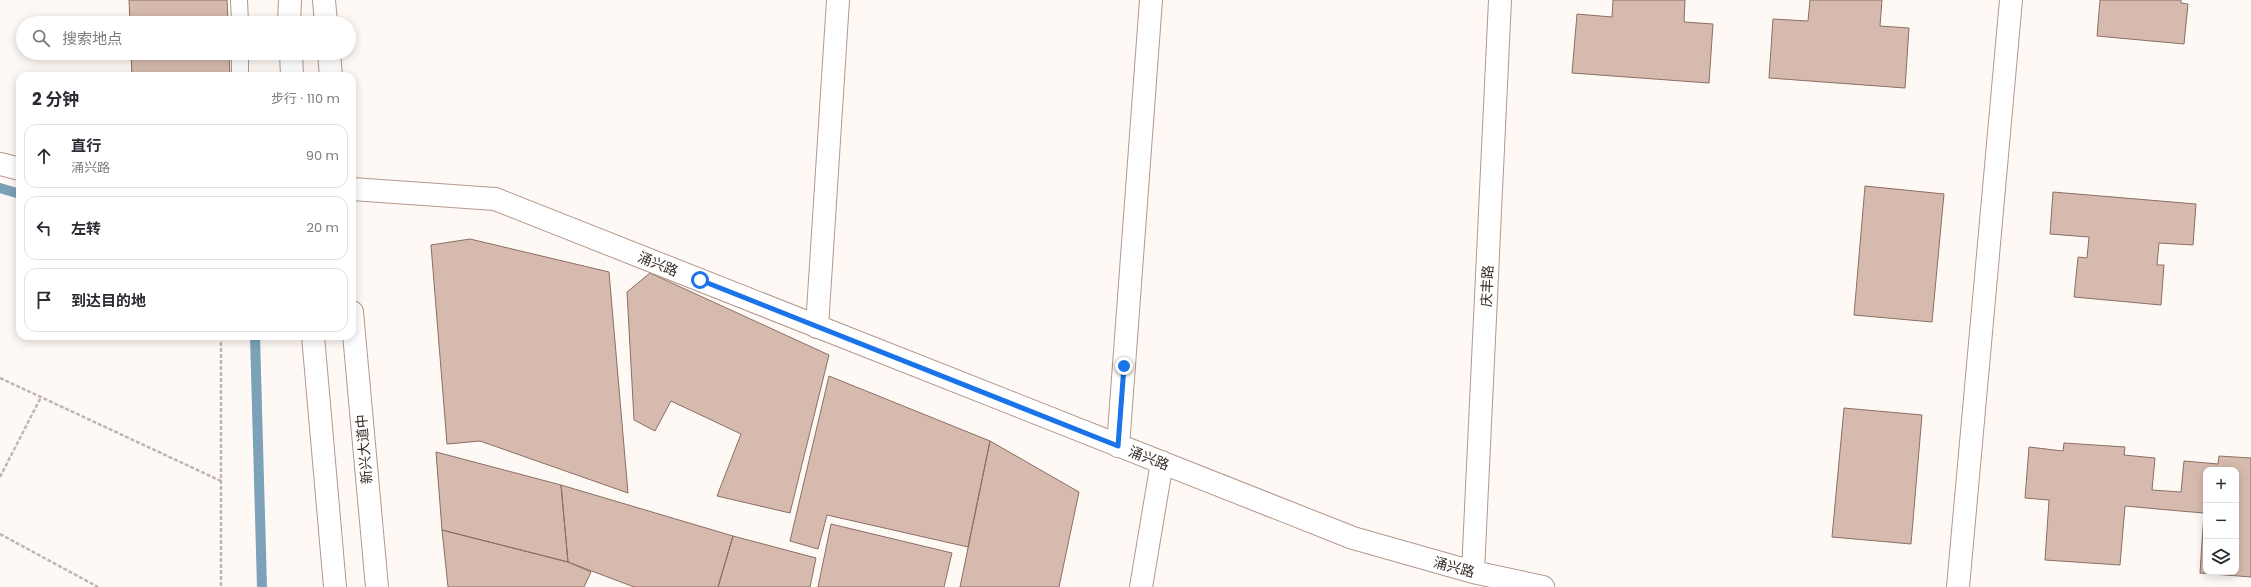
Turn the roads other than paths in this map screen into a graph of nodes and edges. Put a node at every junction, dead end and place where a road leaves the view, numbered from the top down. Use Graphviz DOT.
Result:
graph roads {
  1 [pos="239,0"];
  2 [pos="290,0"];
  3 [pos="324,0"];
  4 [pos="838,0"];
  5 [pos="1151,0"];
  6 [pos="1500,0"];
  7 [pos="2011,0"];
  8 [pos="240,16"];
  9 [pos="289,16"];
  10 [pos="325,16"];
  11 [pos="240,60"];
  12 [pos="291,60"];
  13 [pos="330,60"];
  14 [pos="240,72"];
  15 [pos="292,72"];
  16 [pos="331,72"];
  17 [pos="0,164"];
  18 [pos="16,168"];
  19 [pos="356,190"];
  20 [pos="817,327"];
  21 [pos="313,340"];
  22 [pos="354,340"];
  23 [pos="1118,446"];
  24 [pos="1162,462"];
  25 [pos="1473,572"];
  26 [pos="335,587"];
  27 [pos="376,587"];
  28 [pos="1142,587"];
  29 [pos="1543,587"];
  30 [pos="1958,587"];
  1 -- 8 [label="lane"];
  2 -- 9 [label="street"];
  3 -- 10 [label="street"];
  4 -- 20 [label="street"];
  5 -- 23 [label="street"];
  6 -- 25 [label="street, 庆丰路"];
  7 -- 30 [label="street"];
  11 -- 14 [label="lane"];
  12 -- 15 [label="street"];
  13 -- 16 [label="street"];
  17 -- 18 [label="street"];
  19 -- 20 [label="street, 涌兴路"];
  20 -- 23 [label="street, 涌兴路"];
  21 -- 26 [label="street"];
  22 -- 27 [label="street, 新兴大道中"];
  23 -- 24 [label="street, 涌兴路"];
  24 -- 25 [label="street, 涌兴路"];
  24 -- 28 [label="street"];
  25 -- 29 [label="street, 涌兴路"];
}
